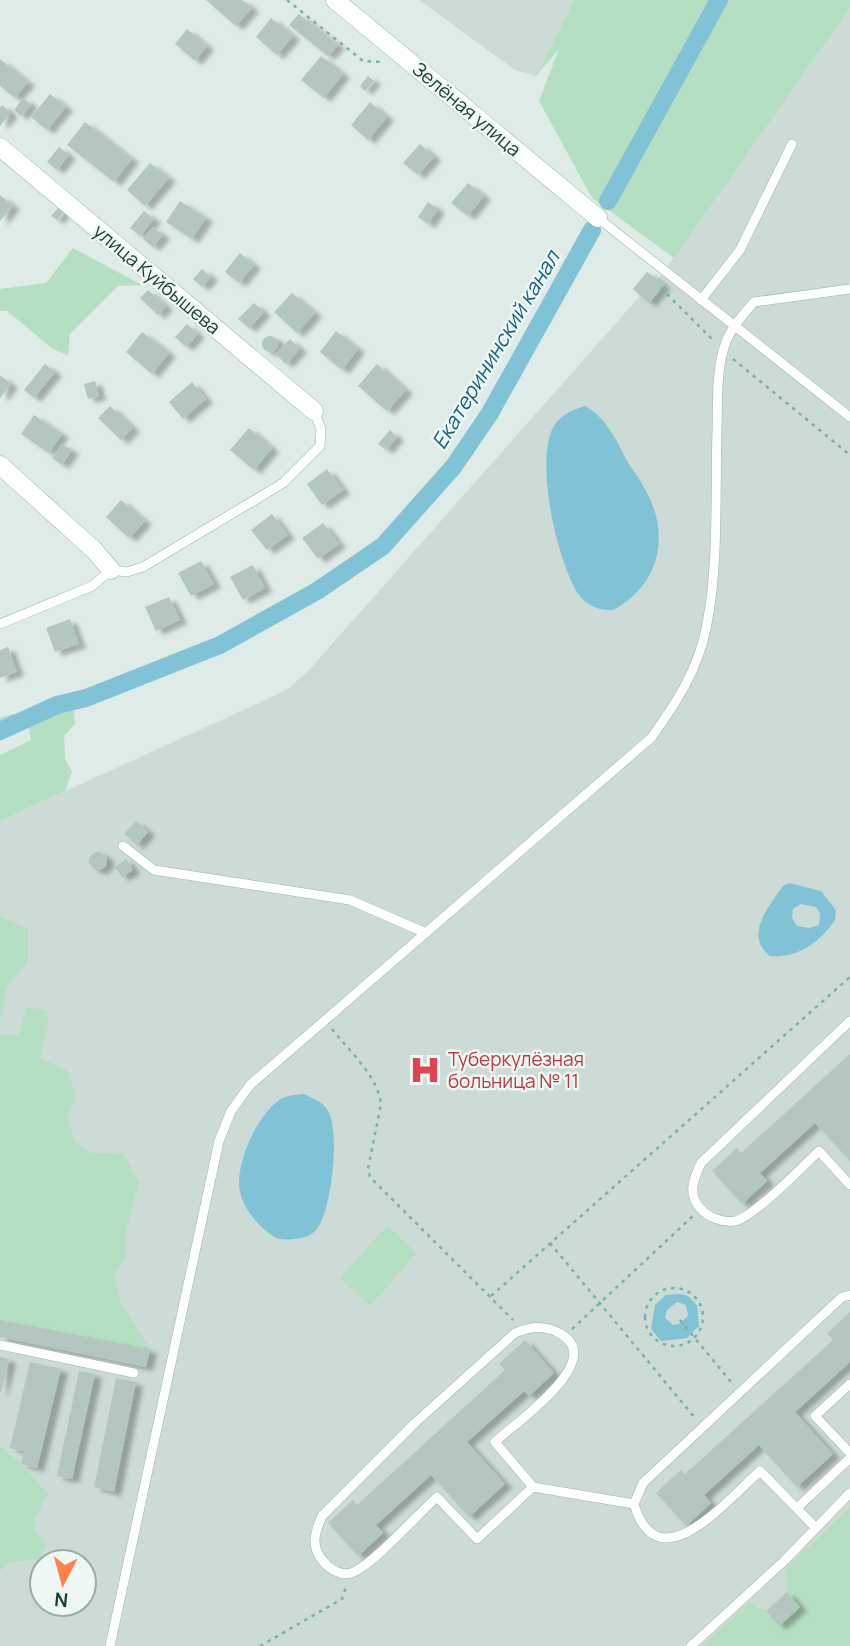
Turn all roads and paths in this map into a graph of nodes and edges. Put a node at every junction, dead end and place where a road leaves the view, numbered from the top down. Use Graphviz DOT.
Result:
graph roads {
  1 [pos="287,0"];
  2 [pos="335,0"];
  3 [pos="406,58"];
  4 [pos="792,144"];
  5 [pos="0,146"];
  6 [pos="598,218"];
  7 [pos="661,288"];
  8 [pos="850,289"];
  9 [pos="701,300"];
  10 [pos="733,326"];
  11 [pos="723,350"];
  12 [pos="314,411"];
  13 [pos="850,417"];
  14 [pos="850,455"];
  15 [pos="0,465"];
  16 [pos="111,570"];
  17 [pos="0,624"];
  18 [pos="123,846"];
  19 [pos="426,933"];
  20 [pos="850,978"];
  21 [pos="325,1021"];
  22 [pos="850,1021"];
  23 [pos="850,1185"];
  24 [pos="701,1210"];
  25 [pos="550,1243"];
  26 [pos="850,1294"];
  27 [pos="491,1296"];
  28 [pos="599,1302"];
  29 [pos="680,1320"];
  30 [pos="523,1330"];
  31 [pos="565,1336"];
  32 [pos="694,1337"];
  33 [pos="0,1345"];
  34 [pos="134,1373"];
  35 [pos="850,1384"];
  36 [pos="740,1393"];
  37 [pos="703,1427"];
  38 [pos="850,1456"];
  39 [pos="533,1487"];
  40 [pos="850,1493"];
  41 [pos="634,1504"];
  42 [pos="797,1508"];
  43 [pos="816,1528"];
  44 [pos="349,1574"];
  45 [pos="110,1646"];
  46 [pos="260,1646"];
  47 [pos="691,1646"];
  1 -- 3 [label="path"];
  2 -- 3 [label="street, Зелёная улица"];
  3 -- 6 [label="street, Зелёная улица"];
  4 -- 9 [label="lane"];
  5 -- 12 [label="street, улица Куйбышева"];
  6 -- 9 [label="lane"];
  7 -- 11 [label="path"];
  8 -- 10 [label="lane"];
  9 -- 10 [label="lane"];
  10 -- 11 [label="lane"];
  10 -- 13 [label="lane"];
  11 -- 14 [label="path"];
  11 -- 19 [label="lane"];
  12 -- 16 [label="lane"];
  15 -- 16 [label="street"];
  16 -- 17 [label="lane"];
  18 -- 19 [label="lane"];
  19 -- 21 [label="lane"];
  20 -- 25 [label="path"];
  21 -- 27 [label="path"];
  21 -- 45 [label="lane"];
  22 -- 24 [label="lane"];
  23 -- 24 [label="lane"];
  24 -- 28 [label="path"];
  25 -- 27 [label="path"];
  25 -- 28 [label="path"];
  26 -- 36 [label="lane"];
  27 -- 30 [label="path"];
  28 -- 31 [label="path"];
  28 -- 37 [label="path"];
  29 -- 32 [label="path"];
  30 -- 31 [label="lane"];
  30 -- 44 [label="lane"];
  31 -- 39 [label="lane"];
  32 -- 32 [label="path"];
  32 -- 36 [label="path"];
  33 -- 34 [label="lane"];
  35 -- 38 [label="lane"];
  36 -- 37 [label="lane"];
  37 -- 41 [label="lane"];
  38 -- 42 [label="lane"];
  39 -- 41 [label="lane"];
  39 -- 44 [label="lane"];
  40 -- 43 [label="lane"];
  41 -- 42 [label="lane"];
  42 -- 43 [label="lane"];
  43 -- 47 [label="lane"];
  44 -- 46 [label="path"];
}
